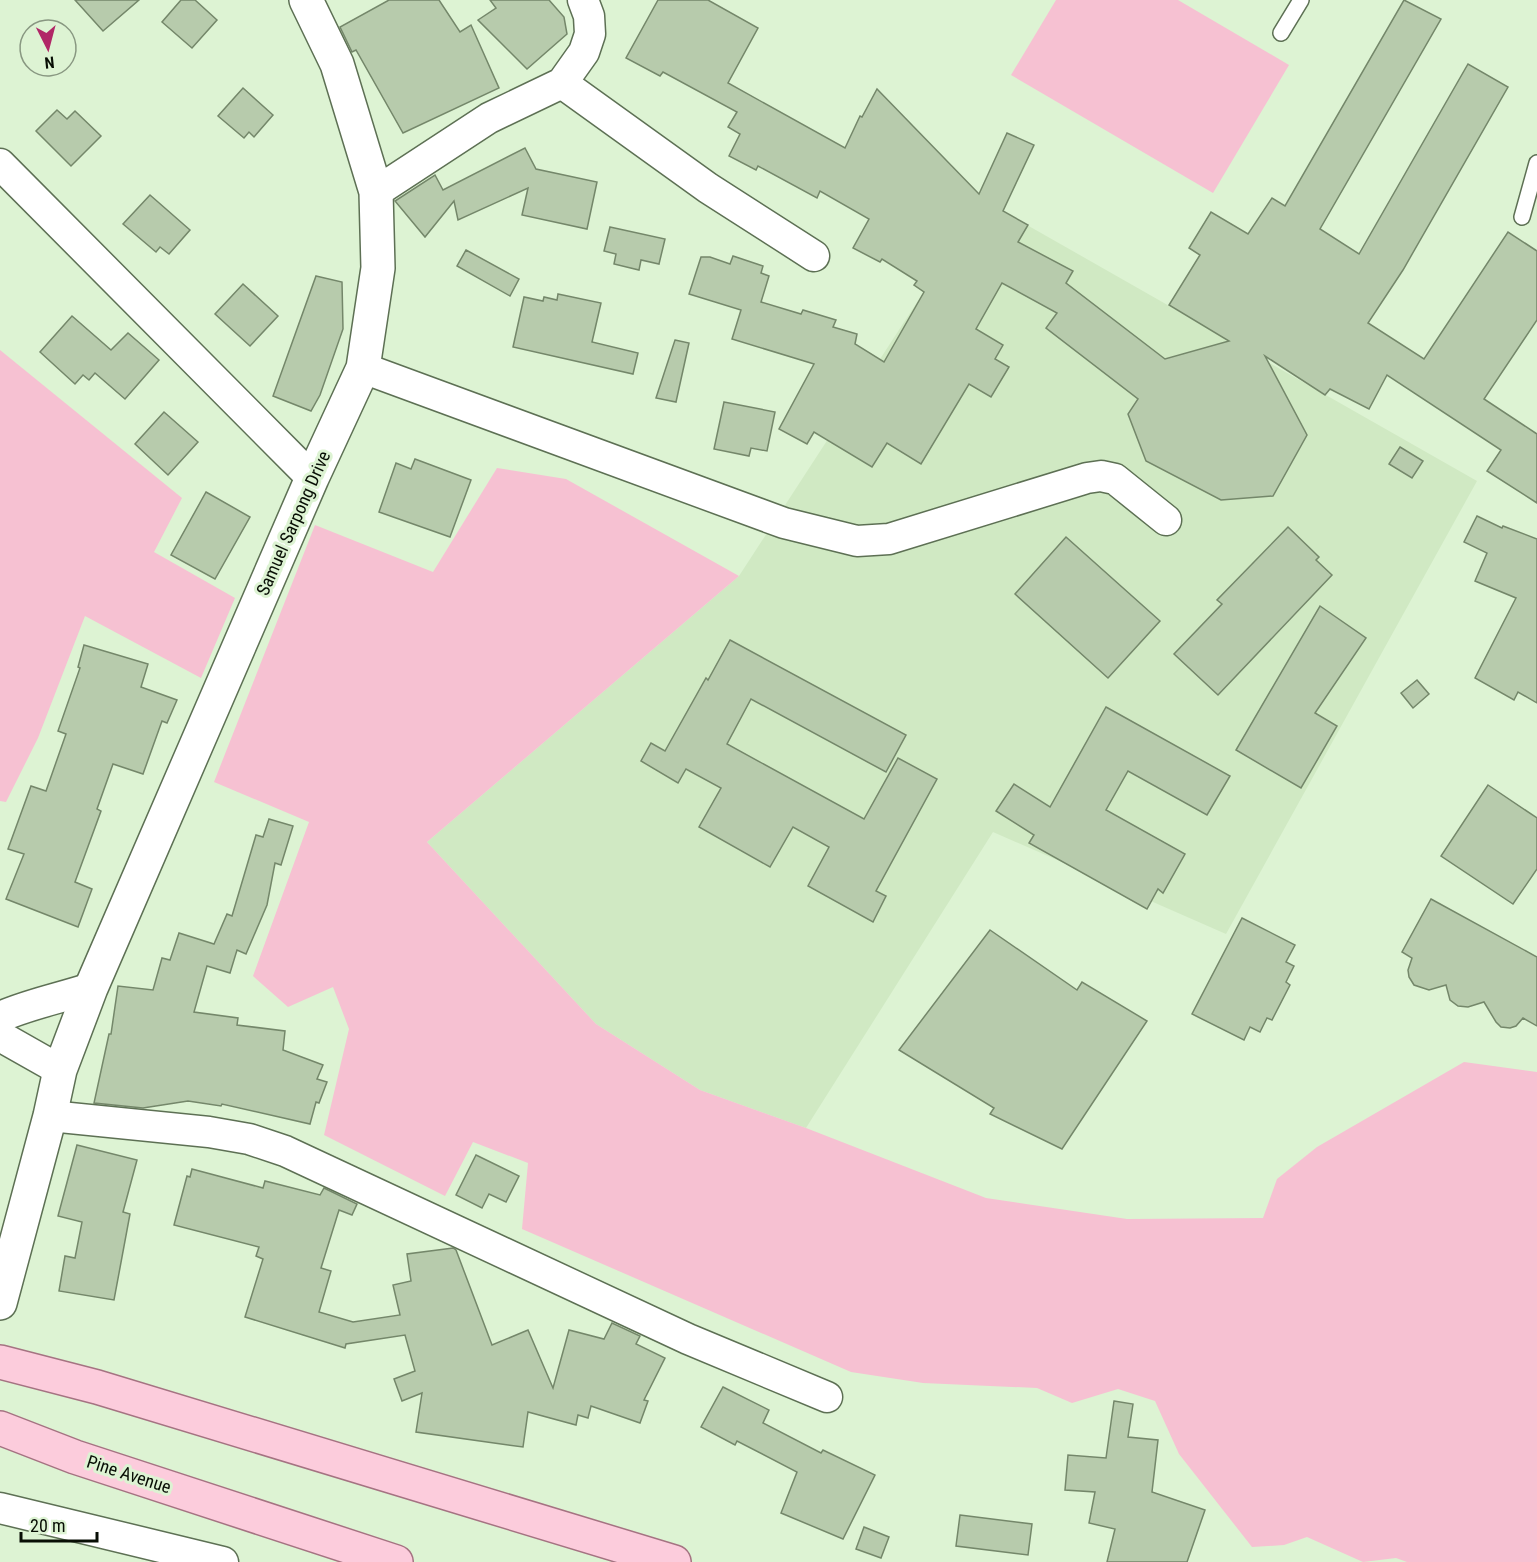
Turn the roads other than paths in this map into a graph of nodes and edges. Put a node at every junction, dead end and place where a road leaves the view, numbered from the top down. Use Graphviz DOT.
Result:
graph roads {
  1 [pos="306,0"];
  2 [pos="583,0"];
  3 [pos="1301,0"];
  4 [pos="1281,33"];
  5 [pos="562,83"];
  6 [pos="1537,163"];
  7 [pos="0,164"];
  8 [pos="376,192"];
  9 [pos="1522,217"];
  10 [pos="814,256"];
  11 [pos="363,368"];
  12 [pos="312,478"];
  13 [pos="1166,520"];
  14 [pos="91,988"];
  15 [pos="0,1017"];
  16 [pos="0,1036"];
  17 [pos="60,1070"];
  18 [pos="50,1116"];
  19 [pos="0,1303"];
  20 [pos="0,1362"];
  21 [pos="827,1397"];
  22 [pos="0,1428"];
  23 [pos="0,1508"];
  24 [pos="223,1562"];
  25 [pos="396,1562"];
  26 [pos="674,1562"];
  1 -- 8 [label="street, Samuel Sarpong Drive"];
  2 -- 5 [label="street"];
  3 -- 4 [label="lane"];
  5 -- 8 [label="street"];
  5 -- 10 [label="street"];
  6 -- 9 [label="lane"];
  7 -- 12 [label="street"];
  8 -- 11 [label="street, Samuel Sarpong Drive"];
  11 -- 12 [label="street, Samuel Sarpong Drive"];
  11 -- 13 [label="street"];
  12 -- 14 [label="street, Samuel Sarpong Drive"];
  14 -- 15 [label="street"];
  14 -- 17 [label="street, Samuel Sarpong Drive"];
  16 -- 17 [label="street"];
  17 -- 18 [label="street, Samuel Sarpong Drive"];
  18 -- 19 [label="street, Samuel Sarpong Drive"];
  18 -- 21 [label="street"];
  20 -- 26 [label="main road"];
  22 -- 25 [label="main road, Pine Avenue"];
  23 -- 24 [label="street"];
}
